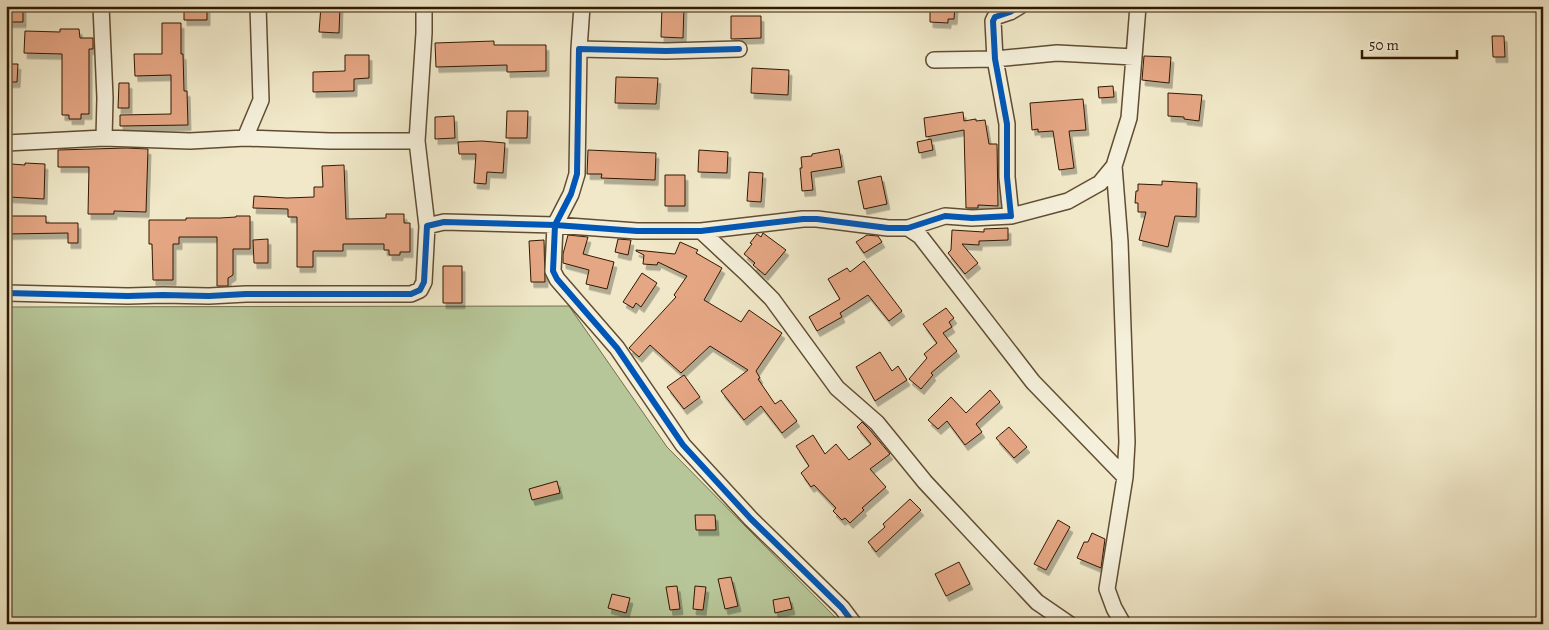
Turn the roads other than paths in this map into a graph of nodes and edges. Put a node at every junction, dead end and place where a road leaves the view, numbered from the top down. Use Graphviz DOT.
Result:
graph roads {
  1 [pos="101,6"];
  2 [pos="258,6"];
  3 [pos="424,6"];
  4 [pos="582,6"];
  5 [pos="1020,6"];
  6 [pos="1138,6"];
  7 [pos="579,49"];
  8 [pos="738,49"];
  9 [pos="1134,57"];
  10 [pos="995,59"];
  11 [pos="934,60"];
  12 [pos="104,138"];
  13 [pos="245,138"];
  14 [pos="417,140"];
  15 [pos="6,143"];
  16 [pos="1114,166"];
  17 [pos="1011,216"];
  18 [pos="555,224"];
  19 [pos="427,226"];
  20 [pos="908,228"];
  21 [pos="701,231"];
  22 [pos="6,293"];
  23 [pos="1126,477"];
  24 [pos="854,624"];
  25 [pos="1069,624"];
  26 [pos="1123,624"];
  1 -- 12 [label="street"];
  2 -- 13 [label="street"];
  3 -- 14 [label="street"];
  4 -- 7 [label="street"];
  5 -- 10 [label="street"];
  6 -- 9 [label="street"];
  7 -- 8 [label="street"];
  7 -- 18 [label="street"];
  9 -- 10 [label="street"];
  9 -- 16 [label="street"];
  10 -- 11 [label="street"];
  10 -- 17 [label="street"];
  12 -- 13 [label="street"];
  12 -- 15 [label="street"];
  13 -- 14 [label="street"];
  14 -- 19 [label="street"];
  16 -- 17 [label="street"];
  16 -- 23 [label="street"];
  17 -- 20 [label="street"];
  18 -- 19 [label="street"];
  18 -- 21 [label="street"];
  18 -- 24 [label="street"];
  19 -- 22 [label="street"];
  20 -- 21 [label="street"];
  20 -- 23 [label="street"];
  21 -- 25 [label="street"];
  23 -- 26 [label="street"];
}
